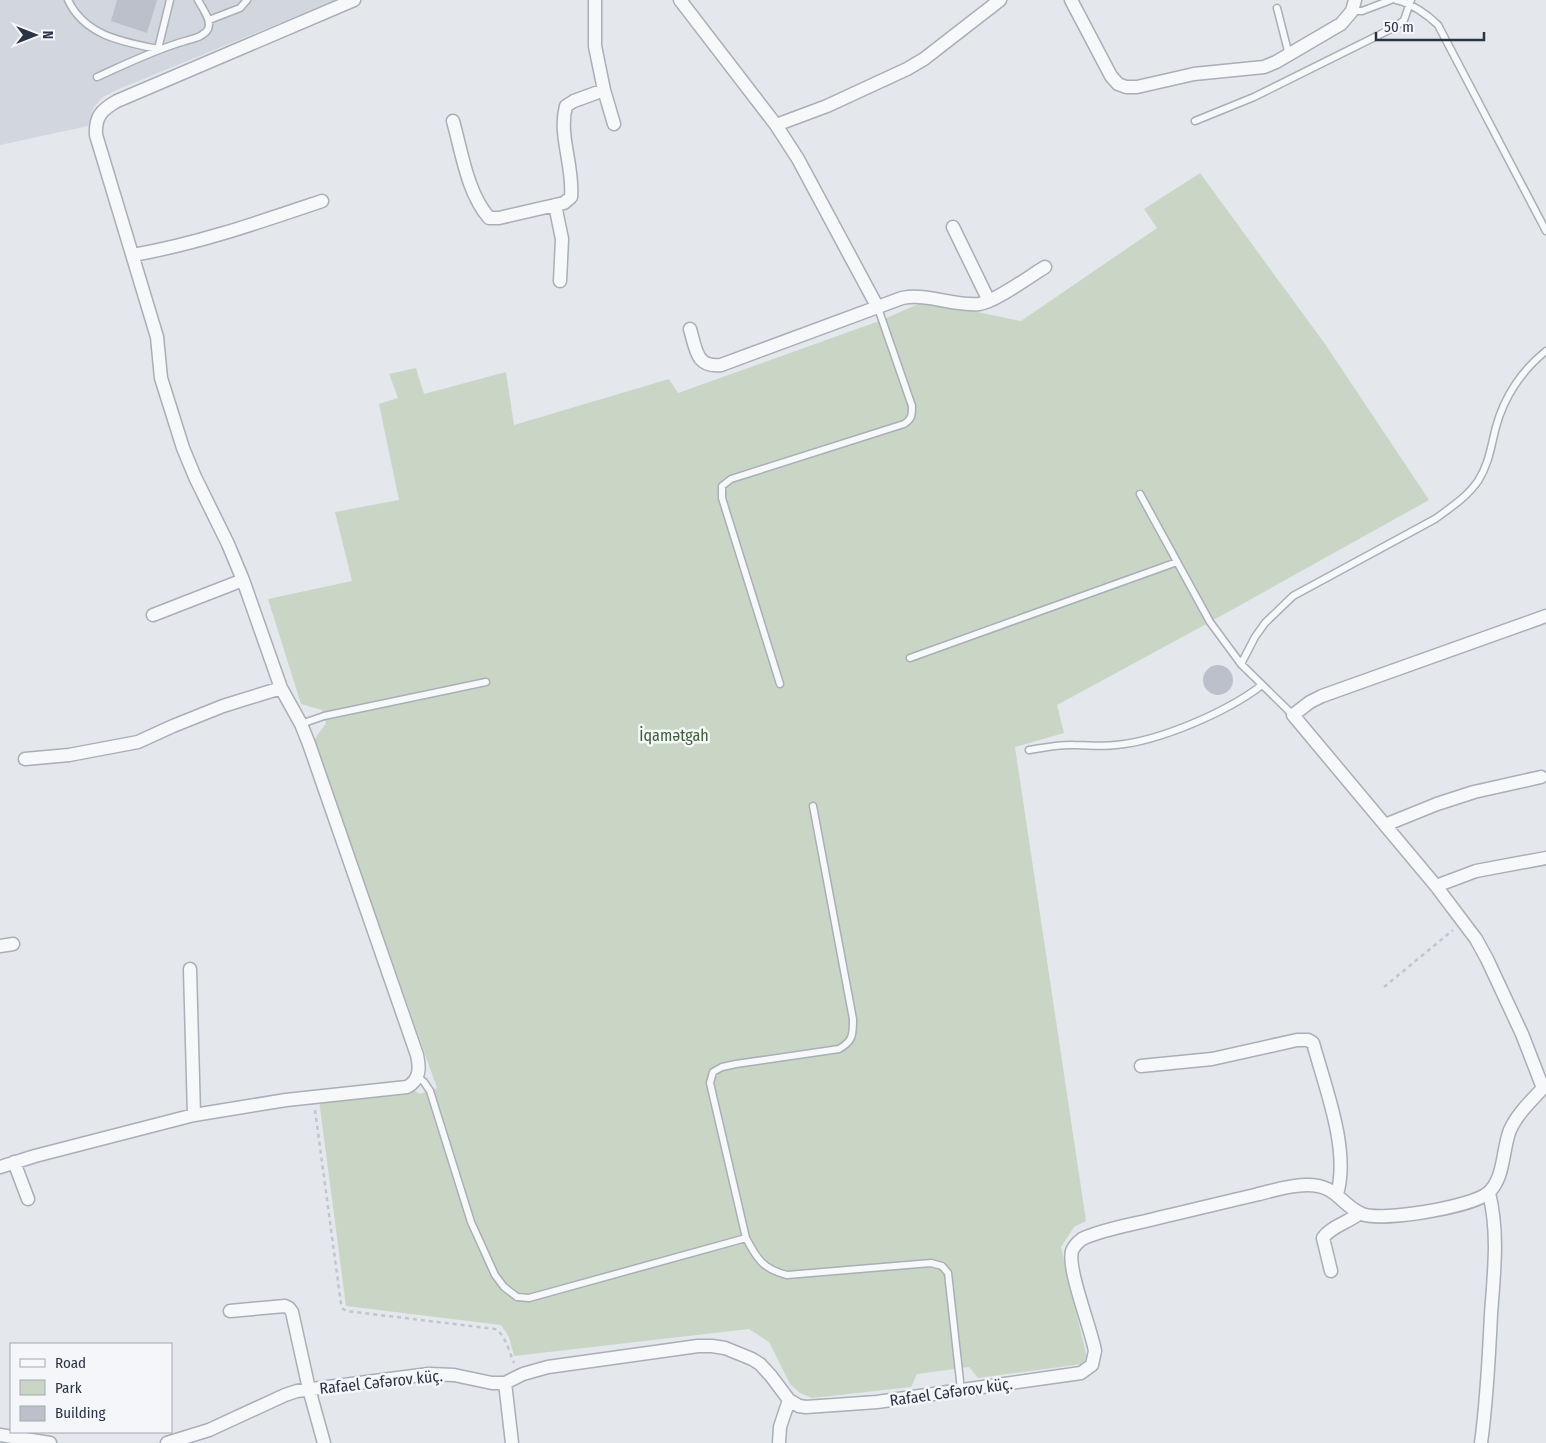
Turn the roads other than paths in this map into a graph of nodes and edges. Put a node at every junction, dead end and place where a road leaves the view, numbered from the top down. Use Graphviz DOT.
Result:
graph roads {
  1 [pos="68,0"];
  2 [pos="170,0"];
  3 [pos="198,0"];
  4 [pos="248,0"];
  5 [pos="354,0"];
  6 [pos="595,0"];
  7 [pos="680,0"];
  8 [pos="1000,0"];
  9 [pos="1071,0"];
  10 [pos="1392,0"];
  11 [pos="1396,0"];
  12 [pos="1410,3"];
  13 [pos="1353,5"];
  14 [pos="1277,8"];
  15 [pos="209,20"];
  16 [pos="158,49"];
  17 [pos="1289,55"];
  18 [pos="97,77"];
  19 [pos="604,90"];
  20 [pos="453,120"];
  21 [pos="1195,121"];
  22 [pos="614,124"];
  23 [pos="776,125"];
  24 [pos="322,201"];
  25 [pos="555,205"];
  26 [pos="953,227"];
  27 [pos="1546,231"];
  28 [pos="133,255"];
  29 [pos="1045,266"];
  30 [pos="560,281"];
  31 [pos="989,301"];
  32 [pos="878,308"];
  33 [pos="690,329"];
  34 [pos="1546,351"];
  35 [pos="1140,494"];
  36 [pos="1177,562"];
  37 [pos="243,580"];
  38 [pos="153,615"];
  39 [pos="1546,616"];
  40 [pos="910,658"];
  41 [pos="1241,664"];
  42 [pos="486,682"];
  43 [pos="780,684"];
  44 [pos="1262,685"];
  45 [pos="282,688"];
  46 [pos="1293,715"];
  47 [pos="301,724"];
  48 [pos="1029,750"];
  49 [pos="24,759"];
  50 [pos="1541,777"];
  51 [pos="813,806"];
  52 [pos="1385,825"];
  53 [pos="1546,858"];
  54 [pos="1436,886"];
  55 [pos="190,969"];
  56 [pos="1141,1066"];
  57 [pos="417,1076"];
  58 [pos="1544,1088"];
  59 [pos="194,1116"];
  60 [pos="14,1162"];
  61 [pos="0,1167"];
  62 [pos="1489,1193"];
  63 [pos="1337,1194"];
  64 [pos="28,1199"];
  65 [pos="1360,1213"];
  66 [pos="746,1238"];
  67 [pos="1330,1271"];
  68 [pos="230,1311"];
  69 [pos="505,1383"];
  70 [pos="309,1389"];
  71 [pos="961,1390"];
  72 [pos="790,1400"];
  73 [pos="0,1435"];
  74 [pos="50,1443"];
  75 [pos="167,1443"];
  76 [pos="324,1443"];
  77 [pos="512,1443"];
  78 [pos="779,1443"];
  79 [pos="1481,1443"];
  1 -- 16 [label="lane"];
  2 -- 16 [label="lane"];
  3 -- 15 [label="lane"];
  4 -- 15 [label="lane"];
  5 -- 28 [label="street"];
  6 -- 19 [label="street"];
  7 -- 23 [label="street"];
  8 -- 23 [label="street"];
  9 -- 17 [label="street"];
  10 -- 13 [label="lane"];
  11 -- 12 [label="lane"];
  12 -- 21 [label="lane"];
  12 -- 27 [label="lane"];
  13 -- 17 [label="street"];
  14 -- 17 [label="lane"];
  15 -- 16 [label="lane"];
  16 -- 18 [label="lane"];
  19 -- 22 [label="street"];
  19 -- 25 [label="street"];
  20 -- 25 [label="street"];
  23 -- 32 [label="street"];
  24 -- 28 [label="street"];
  25 -- 30 [label="street"];
  26 -- 31 [label="street"];
  28 -- 37 [label="street"];
  29 -- 31 [label="street"];
  31 -- 32 [label="street"];
  32 -- 33 [label="street"];
  32 -- 43 [label="lane"];
  34 -- 41 [label="lane"];
  35 -- 36 [label="lane"];
  36 -- 40 [label="lane"];
  36 -- 41 [label="lane"];
  37 -- 38 [label="street"];
  37 -- 45 [label="street"];
  39 -- 46 [label="street"];
  41 -- 44 [label="lane"];
  42 -- 47 [label="lane"];
  44 -- 46 [label="lane"];
  44 -- 48 [label="lane"];
  45 -- 47 [label="street"];
  45 -- 49 [label="street"];
  46 -- 52 [label="street"];
  47 -- 57 [label="street"];
  50 -- 52 [label="street"];
  51 -- 66 [label="lane"];
  52 -- 54 [label="street"];
  53 -- 54 [label="street"];
  54 -- 58 [label="street"];
  55 -- 59 [label="street"];
  56 -- 63 [label="street"];
  57 -- 59 [label="street"];
  57 -- 66 [label="lane"];
  58 -- 62 [label="street"];
  59 -- 60 [label="street"];
  60 -- 61 [label="street"];
  60 -- 64 [label="street"];
  62 -- 65 [label="street"];
  62 -- 79 [label="street"];
  63 -- 65 [label="street, Rafael Cəfərov küç."];
  63 -- 71 [label="street, Rafael Cəfərov küç."];
  65 -- 67 [label="street"];
  66 -- 71 [label="lane"];
  68 -- 70 [label="street"];
  69 -- 70 [label="street, Rafael Cəfərov küç."];
  69 -- 72 [label="street"];
  69 -- 77 [label="street"];
  70 -- 75 [label="street, Rafael Cəfərov küç."];
  70 -- 76 [label="street"];
  71 -- 72 [label="street, Rafael Cəfərov küç."];
  72 -- 78 [label="street"];
  73 -- 74 [label="street"];
}
